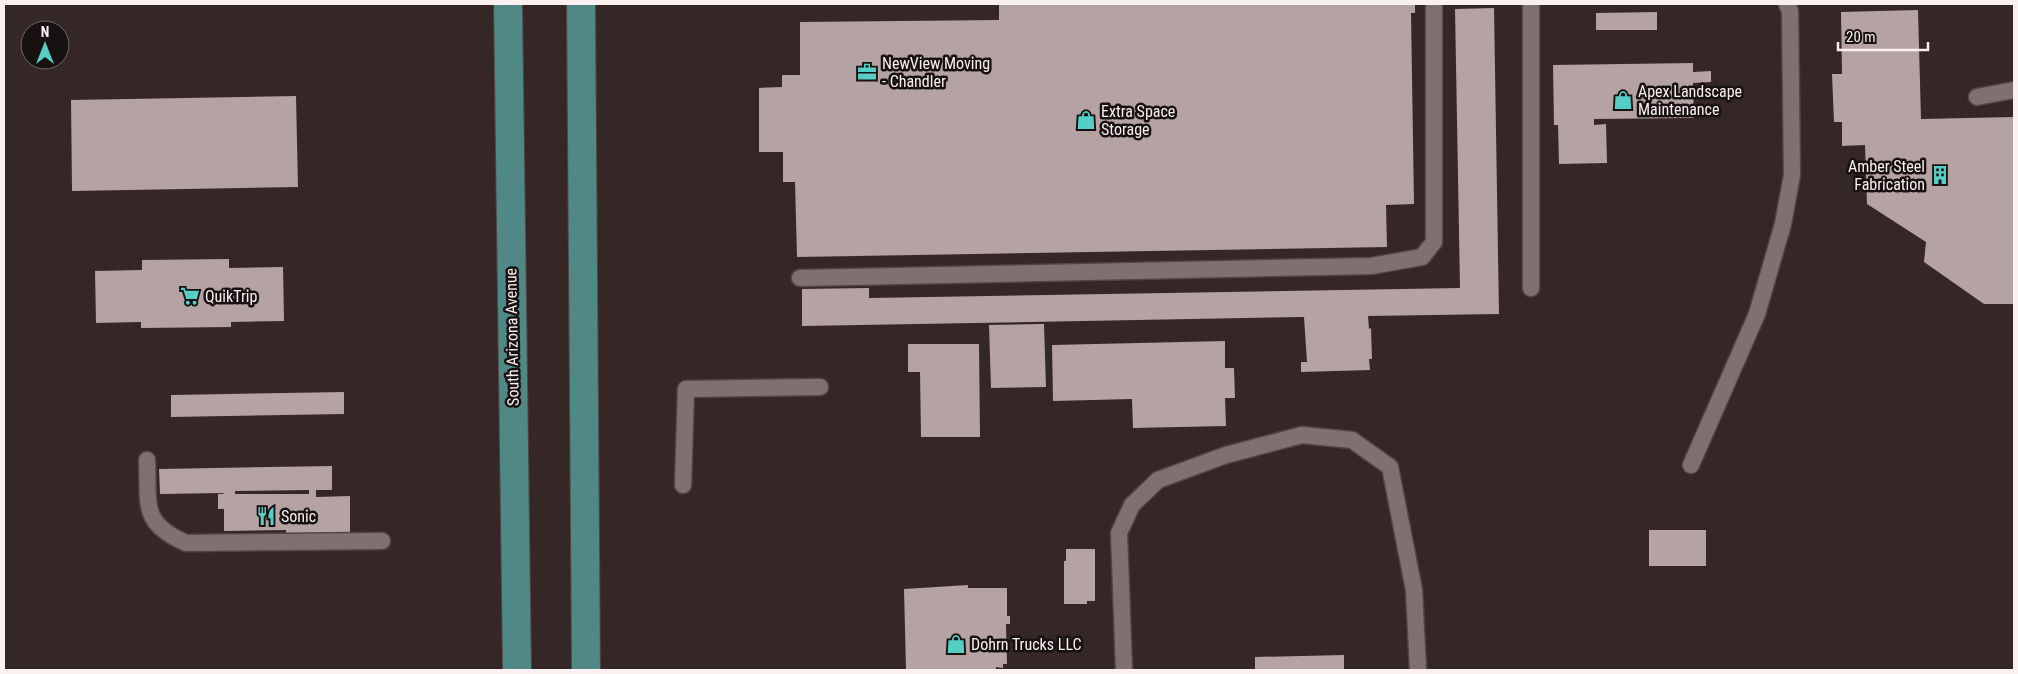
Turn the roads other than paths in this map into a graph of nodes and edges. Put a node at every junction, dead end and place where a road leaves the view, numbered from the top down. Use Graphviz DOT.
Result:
graph roads {
  1 [pos="508,4"];
  2 [pos="581,4"];
  3 [pos="1531,4"];
  4 [pos="1787,4"];
  5 [pos="1434,7"];
  6 [pos="2014,90"];
  7 [pos="1977,97"];
  8 [pos="800,278"];
  9 [pos="1530,288"];
  10 [pos="820,387"];
  11 [pos="147,460"];
  12 [pos="1691,464"];
  13 [pos="684,485"];
  14 [pos="382,541"];
  15 [pos="517,670"];
  16 [pos="586,670"];
  17 [pos="1124,670"];
  18 [pos="1418,670"];
  1 -- 15 [label="main road, South Arizona Avenue"];
  2 -- 16 [label="main road"];
  3 -- 9 [label="lane"];
  4 -- 12 [label="lane"];
  5 -- 8 [label="lane"];
  6 -- 7 [label="lane"];
  10 -- 13 [label="lane"];
  11 -- 14 [label="lane"];
  17 -- 18 [label="lane"];
}
